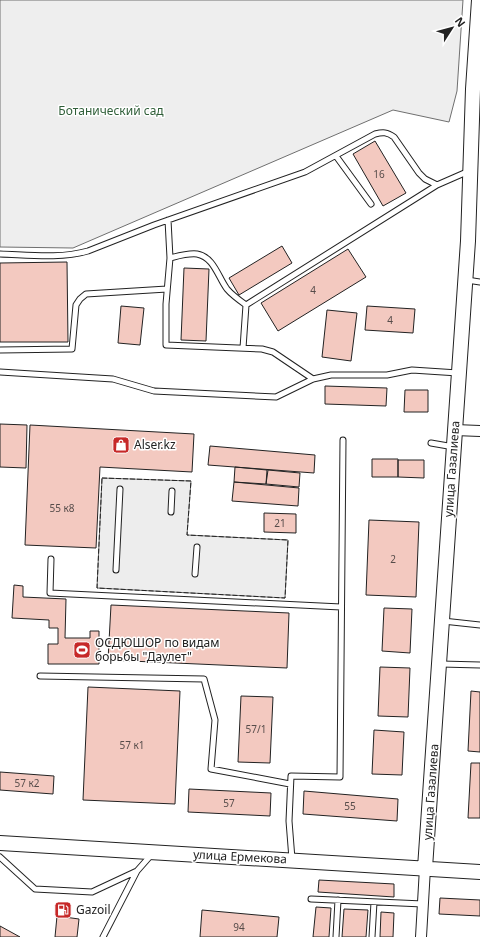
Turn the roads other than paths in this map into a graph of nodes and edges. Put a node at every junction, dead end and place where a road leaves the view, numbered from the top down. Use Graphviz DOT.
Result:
graph roads {
  1 [pos="479,0"];
  2 [pos="476,89"];
  3 [pos="336,156"];
  4 [pos="471,180"];
  5 [pos="438,185"];
  6 [pos="371,204"];
  7 [pos="168,220"];
  8 [pos="0,254"];
  9 [pos="170,258"];
  10 [pos="465,280"];
  11 [pos="480,282"];
  12 [pos="167,288"];
  13 [pos="246,305"];
  14 [pos="243,348"];
  15 [pos="0,350"];
  16 [pos="0,372"];
  17 [pos="459,373"];
  18 [pos="313,379"];
  19 [pos="455,430"];
  20 [pos="480,431"];
  21 [pos="343,440"];
  22 [pos="431,443"];
  23 [pos="454,447"];
  24 [pos="120,489"];
  25 [pos="172,491"];
  26 [pos="171,512"];
  27 [pos="197,547"];
  28 [pos="51,559"];
  29 [pos="116,570"];
  30 [pos="196,574"];
  31 [pos="341,607"];
  32 [pos="442,621"];
  33 [pos="480,625"];
  34 [pos="440,664"];
  35 [pos="480,665"];
  36 [pos="40,676"];
  37 [pos="290,784"];
  38 [pos="0,843"];
  39 [pos="154,852"];
  40 [pos="0,857"];
  41 [pos="292,860"];
  42 [pos="425,868"];
  43 [pos="137,871"];
  44 [pos="480,872"];
  45 [pos="311,899"];
  46 [pos="338,900"];
  47 [pos="374,902"];
  48 [pos="424,904"];
  49 [pos="103,937"];
  50 [pos="336,937"];
  51 [pos="372,937"];
  52 [pos="420,937"];
  1 -- 2 [label="main road, улица Газалиева"];
  2 -- 4 [label="main road, улица Газалиева"];
  3 -- 5 [label="lane"];
  3 -- 6 [label="lane"];
  3 -- 7 [label="lane"];
  4 -- 5 [label="lane"];
  4 -- 10 [label="main road, улица Газалиева"];
  5 -- 13 [label="lane"];
  7 -- 8 [label="lane"];
  7 -- 9 [label="lane"];
  9 -- 12 [label="lane"];
  9 -- 13 [label="lane"];
  10 -- 11 [label="lane"];
  10 -- 17 [label="main road, улица Газалиева"];
  12 -- 14 [label="lane"];
  12 -- 15 [label="lane"];
  13 -- 14 [label="lane"];
  14 -- 18 [label="lane"];
  16 -- 18 [label="lane"];
  17 -- 18 [label="lane"];
  17 -- 19 [label="main road, улица Газалиева"];
  19 -- 20 [label="street"];
  19 -- 23 [label="main road, улица Газалиева"];
  21 -- 31 [label="lane"];
  22 -- 23 [label="lane"];
  23 -- 32 [label="main road, улица Газалиева"];
  24 -- 29 [label="lane"];
  25 -- 26 [label="lane"];
  27 -- 30 [label="lane"];
  28 -- 31 [label="lane"];
  31 -- 37 [label="lane"];
  32 -- 33 [label="lane"];
  32 -- 34 [label="main road, улица Газалиева"];
  34 -- 35 [label="lane"];
  34 -- 42 [label="main road, улица Газалиева"];
  36 -- 37 [label="lane"];
  37 -- 41 [label="lane"];
  38 -- 39 [label="main road, улица Ермекова"];
  39 -- 41 [label="main road, улица Ермекова"];
  39 -- 43 [label="lane"];
  40 -- 43 [label="lane"];
  41 -- 42 [label="main road, улица Ермекова"];
  42 -- 44 [label="main road, улица Ермекова"];
  42 -- 48 [label="street, улица Газалиева"];
  43 -- 49 [label="lane"];
  45 -- 46 [label="lane"];
  46 -- 47 [label="lane"];
  46 -- 50 [label="lane"];
  47 -- 48 [label="lane"];
  47 -- 51 [label="lane"];
  48 -- 52 [label="street, улица Газалиева"];
}
